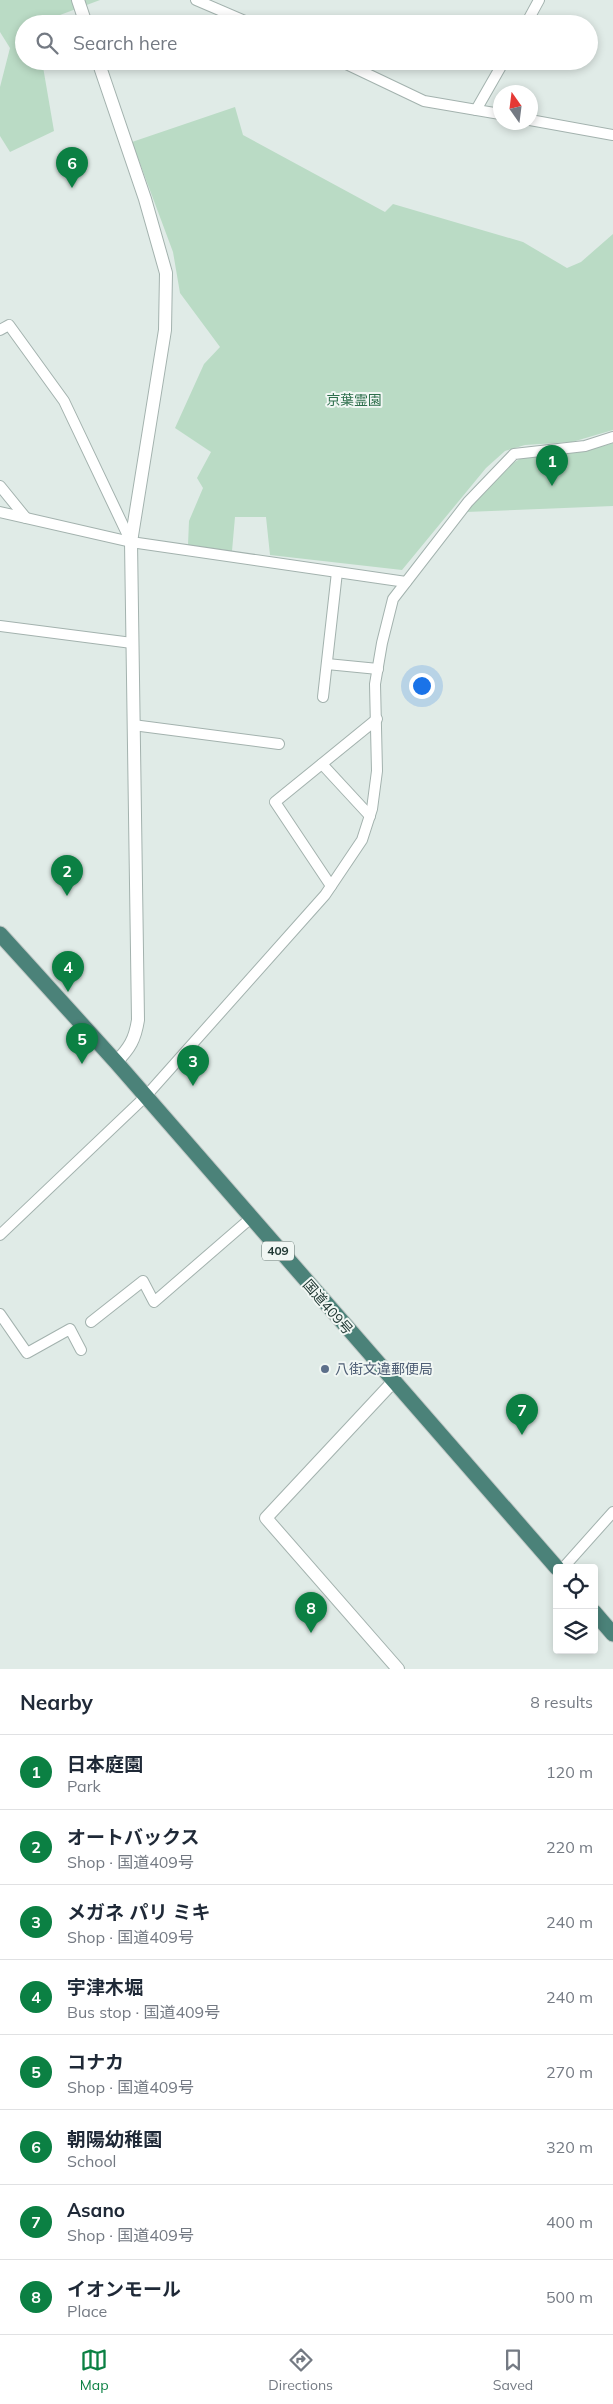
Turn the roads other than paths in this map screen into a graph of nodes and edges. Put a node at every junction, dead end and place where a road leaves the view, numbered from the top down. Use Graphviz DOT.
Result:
graph roads {
  1 [pos="78,0"];
  2 [pos="196,0"];
  3 [pos="539,0"];
  4 [pos="83,15"];
  5 [pos="231,15"];
  6 [pos="531,15"];
  7 [pos="101,70"];
  8 [pos="359,70"];
  9 [pos="499,70"];
  10 [pos="476,110"];
  11 [pos="493,113"];
  12 [pos="538,121"];
  13 [pos="613,135"];
  14 [pos="0,330"];
  15 [pos="613,437"];
  16 [pos="0,486"];
  17 [pos="0,512"];
  18 [pos="26,518"];
  19 [pos="131,542"];
  20 [pos="337,572"];
  21 [pos="406,582"];
  22 [pos="0,626"];
  23 [pos="132,643"];
  24 [pos="327,664"];
  25 [pos="378,669"];
  26 [pos="323,696"];
  27 [pos="377,719"];
  28 [pos="133,725"];
  29 [pos="279,744"];
  30 [pos="322,764"];
  31 [pos="370,816"];
  32 [pos="331,886"];
  33 [pos="0,934"];
  34 [pos="116,1062"];
  35 [pos="146,1096"];
  36 [pos="250,1218"];
  37 [pos="0,1236"];
  38 [pos="0,1314"];
  39 [pos="91,1322"];
  40 [pos="81,1350"];
  41 [pos="393,1382"];
  42 [pos="613,1512"];
  43 [pos="553,1564"];
  44 [pos="566,1564"];
  45 [pos="598,1617"];
  46 [pos="613,1634"];
  47 [pos="398,1669"];
  1 -- 4 [label="street"];
  2 -- 5 [label="street"];
  3 -- 6 [label="street"];
  7 -- 19 [label="street"];
  8 -- 10 [label="street"];
  9 -- 10 [label="street"];
  10 -- 11 [label="street"];
  12 -- 13 [label="street"];
  14 -- 19 [label="street"];
  15 -- 21 [label="street"];
  16 -- 18 [label="street"];
  17 -- 18 [label="street"];
  18 -- 19 [label="street"];
  19 -- 20 [label="street"];
  19 -- 23 [label="street"];
  20 -- 21 [label="street"];
  20 -- 24 [label="street"];
  21 -- 25 [label="street"];
  22 -- 23 [label="street"];
  23 -- 28 [label="street"];
  24 -- 25 [label="street"];
  24 -- 26 [label="street"];
  25 -- 27 [label="street"];
  27 -- 30 [label="street"];
  27 -- 31 [label="street"];
  28 -- 29 [label="street"];
  28 -- 34 [label="street"];
  30 -- 31 [label="street"];
  30 -- 32 [label="street"];
  31 -- 32 [label="street"];
  32 -- 35 [label="street"];
  33 -- 34 [label="highway, 国道409号 / 409"];
  34 -- 35 [label="highway, 国道409号 / 409"];
  35 -- 36 [label="highway, 国道409号 / 409"];
  35 -- 37 [label="street"];
  36 -- 39 [label="street"];
  36 -- 41 [label="highway, 国道409号 / 409"];
  38 -- 40 [label="street"];
  41 -- 43 [label="highway, 国道409号 / 409"];
  41 -- 47 [label="street"];
  42 -- 44 [label="street"];
  45 -- 46 [label="highway"];
}
